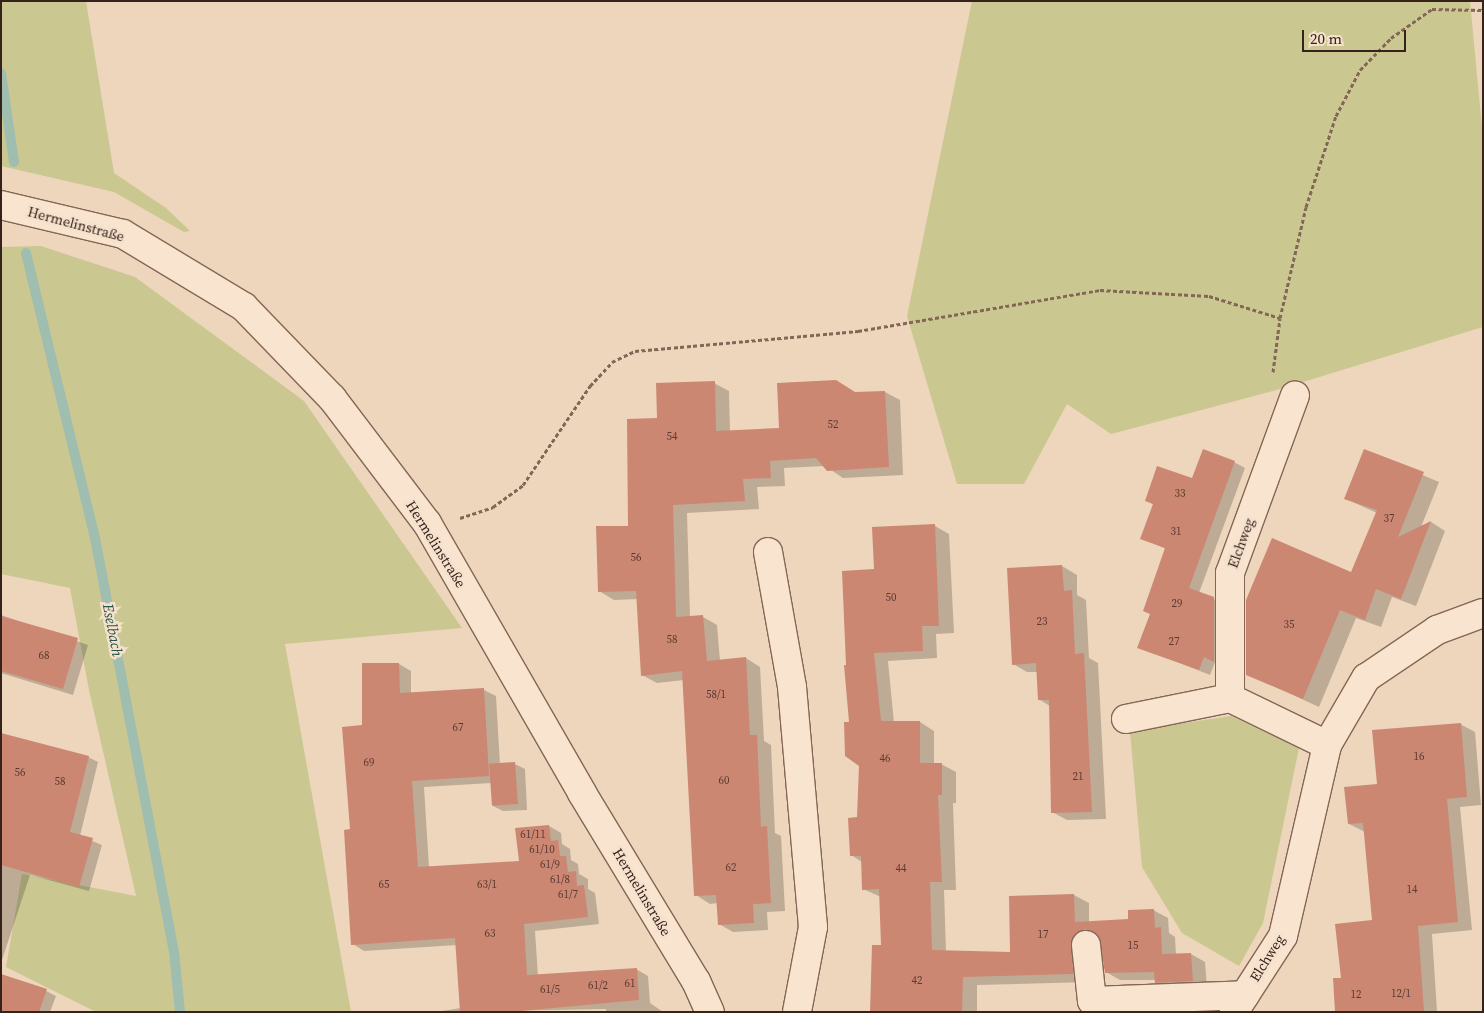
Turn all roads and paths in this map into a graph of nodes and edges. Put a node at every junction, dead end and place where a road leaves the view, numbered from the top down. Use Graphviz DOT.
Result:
graph roads {
  1 [pos="1483,10"];
  2 [pos="1,205"];
  3 [pos="1280,318"];
  4 [pos="1295,395"];
  5 [pos="427,523"];
  6 [pos="768,552"];
  7 [pos="1483,613"];
  8 [pos="1230,698"];
  9 [pos="1126,719"];
  10 [pos="1327,745"];
  11 [pos="1086,945"];
  12 [pos="1239,1003"];
  13 [pos="710,1012"];
  14 [pos="797,1012"];
  1 -- 3 [label="path"];
  2 -- 5 [label="street, Hermelinstraße"];
  3 -- 4 [label="path"];
  3 -- 5 [label="path"];
  4 -- 8 [label="street, Elchweg"];
  5 -- 13 [label="street, Hermelinstraße"];
  6 -- 14 [label="street"];
  7 -- 10 [label="street, Elchweg"];
  8 -- 9 [label="street"];
  8 -- 10 [label="street"];
  10 -- 12 [label="street, Elchweg"];
  11 -- 12 [label="street, Elchweg"];
}
